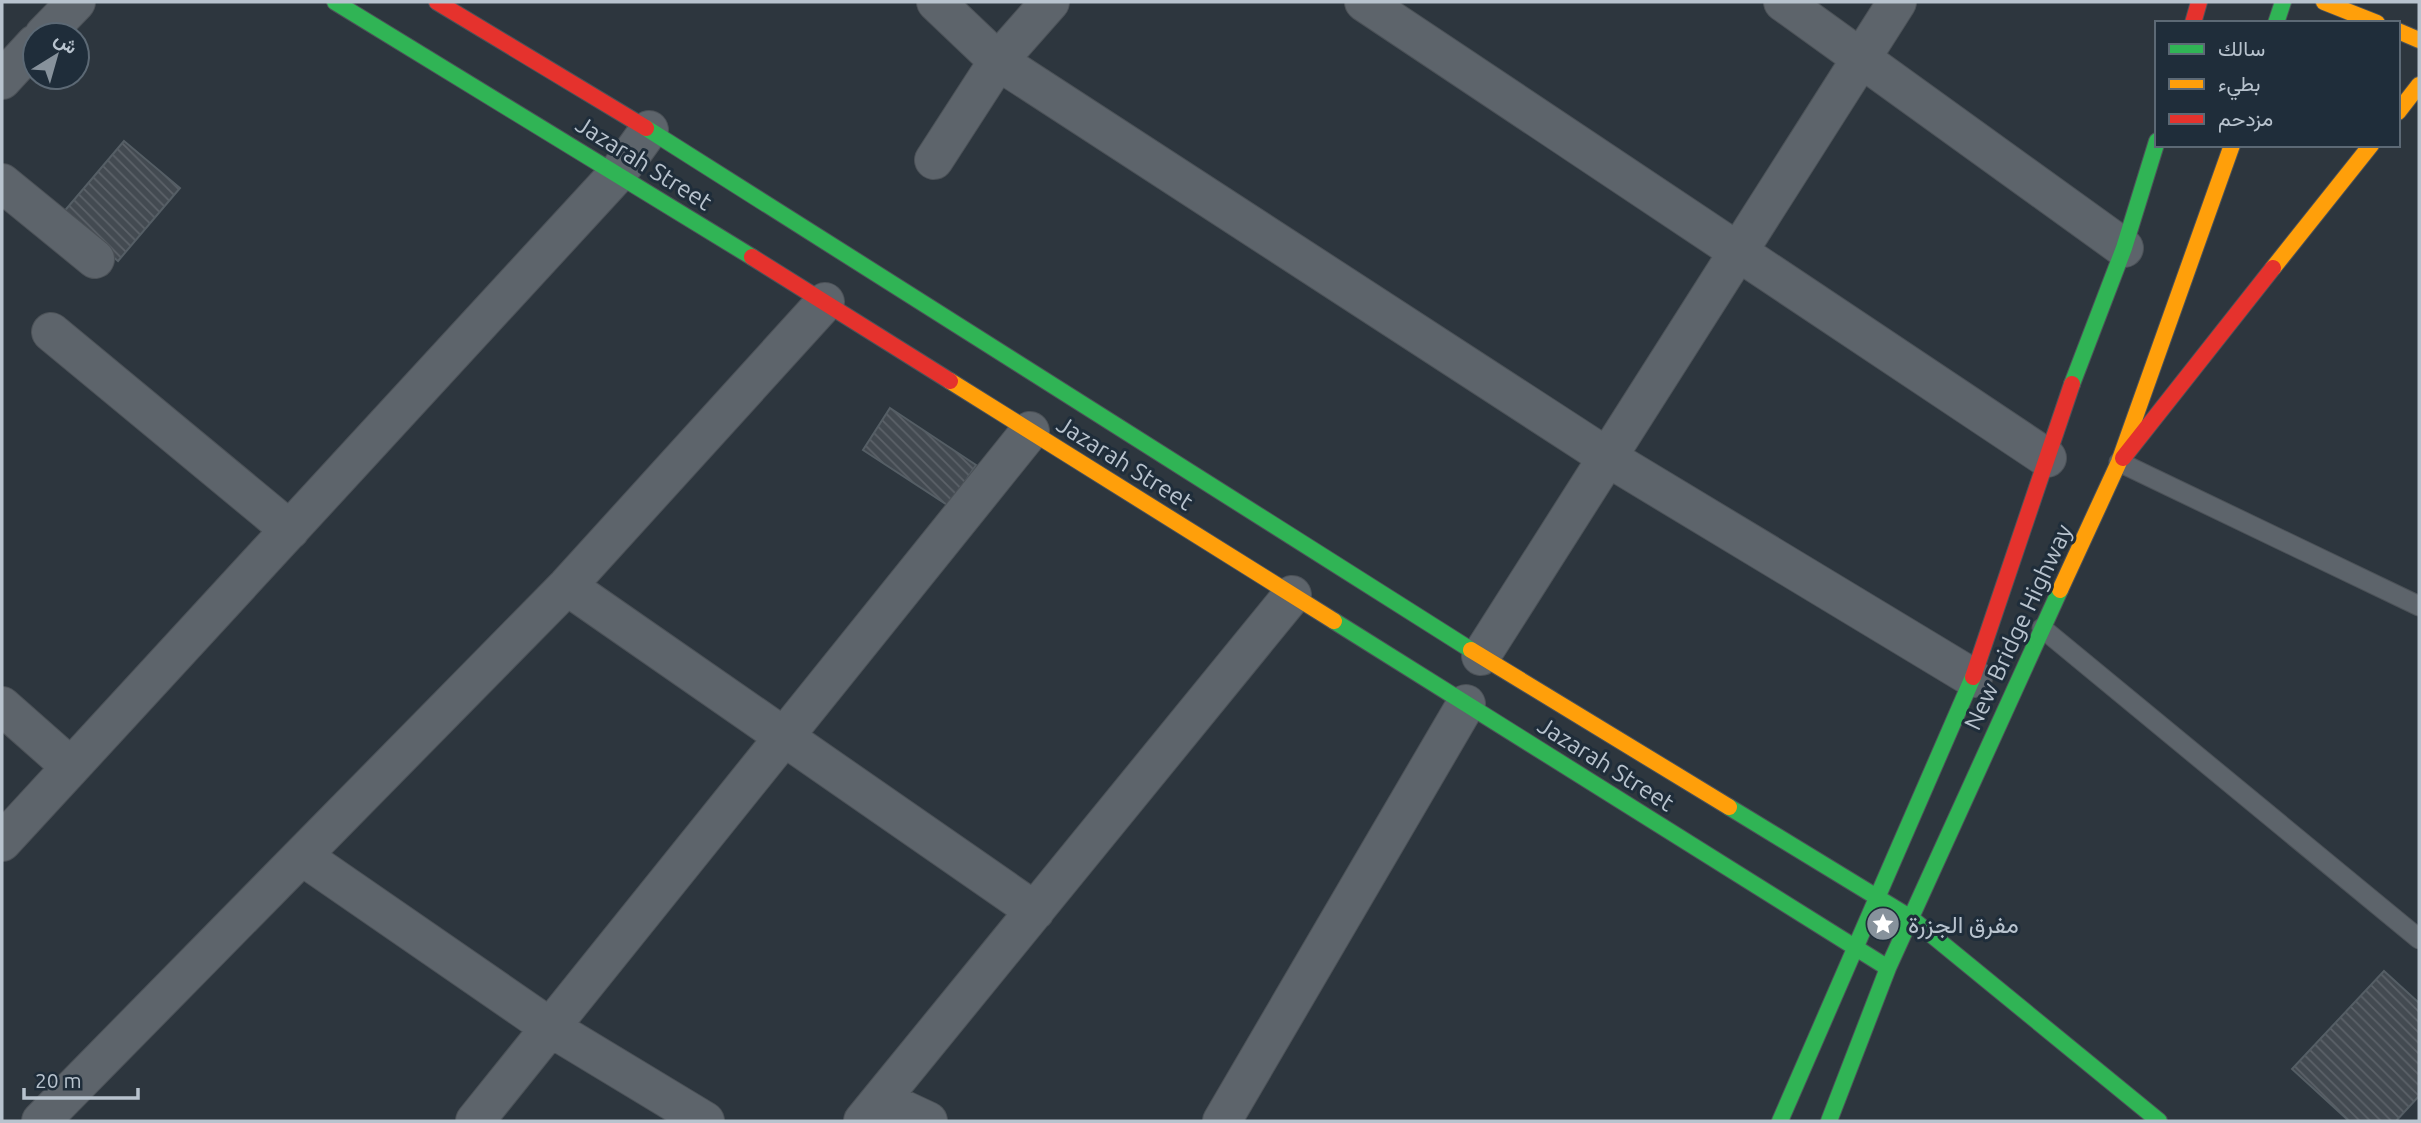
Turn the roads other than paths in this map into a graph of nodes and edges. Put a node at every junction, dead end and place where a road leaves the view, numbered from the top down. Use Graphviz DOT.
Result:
graph roads {
  1 [pos="76,2"];
  2 [pos="335,2"];
  3 [pos="437,2"];
  4 [pos="936,2"];
  5 [pos="1050,2"];
  6 [pos="1364,2"];
  7 [pos="1783,2"];
  8 [pos="1897,2"];
  9 [pos="2199,2"];
  10 [pos="2283,2"];
  11 [pos="2324,2"];
  12 [pos="58,21"];
  13 [pos="2194,21"];
  14 [pos="2277,21"];
  15 [pos="2371,21"];
  16 [pos="2400,33"];
  17 [pos="2419,40"];
  18 [pos="21,59"];
  19 [pos="1861,59"];
  20 [pos="998,61"];
  21 [pos="2,80"];
  22 [pos="2419,85"];
  23 [pos="2400,109"];
  24 [pos="649,130"];
  25 [pos="2155,147"];
  26 [pos="2231,147"];
  27 [pos="2369,147"];
  28 [pos="934,160"];
  29 [pos="618,173"];
  30 [pos="2,183"];
  31 [pos="2124,248"];
  32 [pos="1736,251"];
  33 [pos="95,259"];
  34 [pos="825,302"];
  35 [pos="51,332"];
  36 [pos="1030,431"];
  37 [pos="1607,457"];
  38 [pos="2047,458"];
  39 [pos="2119,462"];
  40 [pos="290,530"];
  41 [pos="567,586"];
  42 [pos="1292,595"];
  43 [pos="2419,606"];
  44 [pos="2042,628"];
  45 [pos="1481,656"];
  46 [pos="1973,677"];
  47 [pos="1466,704"];
  48 [pos="2,706"];
  49 [pos="783,738"];
  50 [pos="71,767"];
  51 [pos="2,842"];
  52 [pos="302,856"];
  53 [pos="1876,897"];
  54 [pos="1035,911"];
  55 [pos="1911,918"];
  56 [pos="2419,939"];
  57 [pos="1854,945"];
  58 [pos="1888,968"];
  59 [pos="551,1028"];
  60 [pos="872,1110"];
  61 [pos="41,1121"];
  62 [pos="474,1121"];
  63 [pos="705,1121"];
  64 [pos="928,1121"];
  65 [pos="1222,1121"];
  66 [pos="1780,1121"];
  67 [pos="1829,1121"];
  68 [pos="2159,1121"];
  1 -- 12 [label="street"];
  2 -- 29 [label="main road, Jazarah Street"];
  3 -- 24 [label="main road, Jazarah Street"];
  4 -- 20 [label="street"];
  5 -- 20 [label="street"];
  6 -- 32 [label="street"];
  7 -- 19 [label="street"];
  8 -- 19 [label="street"];
  9 -- 13 [label="main road"];
  10 -- 14 [label="main road"];
  11 -- 15 [label="main road"];
  16 -- 17 [label="main road"];
  18 -- 21 [label="street"];
  19 -- 31 [label="street"];
  19 -- 32 [label="street"];
  20 -- 28 [label="street"];
  20 -- 37 [label="street"];
  22 -- 23 [label="main road"];
  24 -- 29 [label="street"];
  24 -- 45 [label="main road, Jazarah Street"];
  25 -- 31 [label="main road, New Bridge Highway"];
  26 -- 39 [label="main road, New Bridge Highway"];
  27 -- 39 [label="main road"];
  29 -- 34 [label="main road, Jazarah Street"];
  29 -- 40 [label="street"];
  30 -- 33 [label="street"];
  31 -- 38 [label="main road, New Bridge Highway"];
  32 -- 37 [label="street"];
  32 -- 38 [label="street"];
  34 -- 36 [label="main road, Jazarah Street"];
  34 -- 41 [label="street"];
  35 -- 40 [label="street"];
  36 -- 42 [label="main road, Jazarah Street"];
  36 -- 49 [label="street"];
  37 -- 45 [label="street"];
  37 -- 46 [label="street"];
  38 -- 46 [label="main road, New Bridge Highway"];
  39 -- 43 [label="lane"];
  39 -- 44 [label="main road, New Bridge Highway"];
  40 -- 50 [label="street"];
  41 -- 49 [label="street"];
  41 -- 52 [label="street"];
  42 -- 47 [label="main road, Jazarah Street"];
  42 -- 54 [label="street"];
  44 -- 55 [label="main road, New Bridge Highway"];
  44 -- 56 [label="lane"];
  45 -- 53 [label="main road, Jazarah Street"];
  46 -- 53 [label="main road, New Bridge Highway"];
  47 -- 57 [label="main road, Jazarah Street"];
  47 -- 65 [label="street"];
  48 -- 50 [label="street"];
  49 -- 54 [label="street"];
  49 -- 59 [label="street"];
  50 -- 51 [label="street"];
  52 -- 59 [label="street"];
  52 -- 61 [label="street"];
  53 -- 55 [label="main road, Jazarah Street"];
  53 -- 57 [label="main road, New Bridge Highway"];
  54 -- 60 [label="street"];
  55 -- 58 [label="main road, New Bridge Highway"];
  55 -- 68 [label="main road, Jazarah Street"];
  57 -- 58 [label="main road, Jazarah Street"];
  57 -- 66 [label="main road, New Bridge Highway"];
  58 -- 67 [label="main road, New Bridge Highway"];
  59 -- 62 [label="street"];
  59 -- 63 [label="street"];
  60 -- 64 [label="street"];
}
